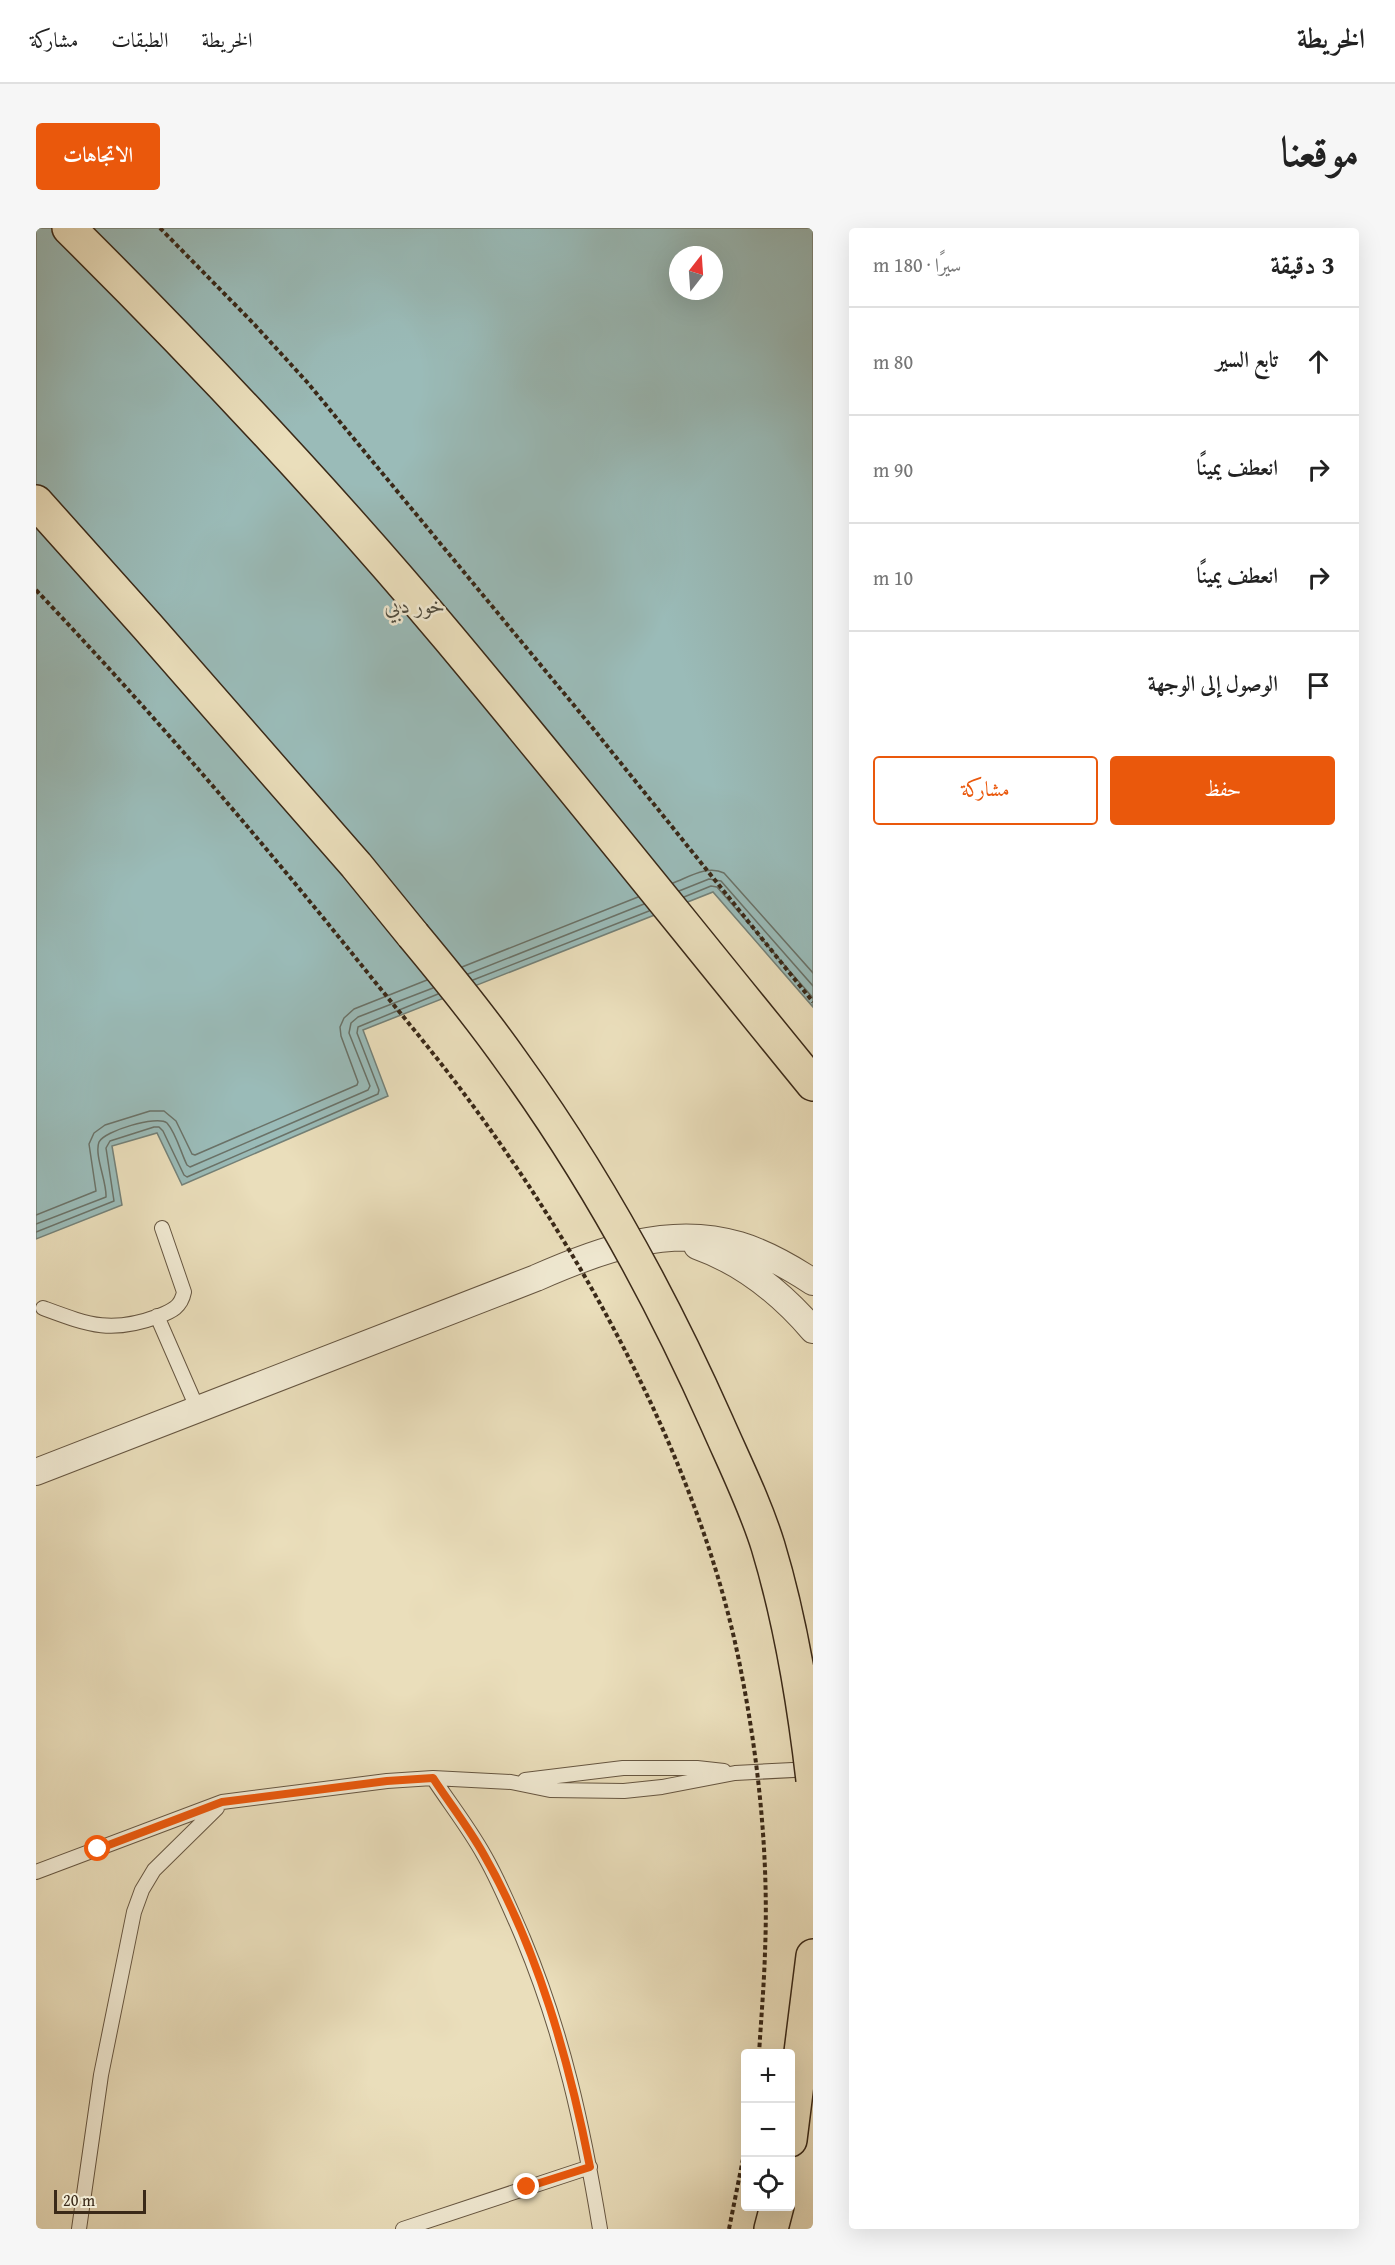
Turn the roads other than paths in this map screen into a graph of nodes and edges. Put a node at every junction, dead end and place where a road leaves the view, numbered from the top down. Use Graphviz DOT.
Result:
graph roads {
  1 [pos="69,228"];
  2 [pos="36,502"];
  3 [pos="813,1084"];
  4 [pos="162,1228"];
  5 [pos="674,1237"];
  6 [pos="813,1282"];
  7 [pos="43,1308"];
  8 [pos="158,1316"];
  9 [pos="813,1330"];
  10 [pos="198,1410"];
  11 [pos="36,1472"];
  12 [pos="813,1769"];
  13 [pos="735,1773"];
  14 [pos="433,1778"];
  15 [pos="813,1780"];
  16 [pos="511,1782"];
  17 [pos="222,1802"];
  18 [pos="36,1872"];
  19 [pos="813,1956"];
  20 [pos="795,2103"];
  21 [pos="590,2167"];
  22 [pos="776,2211"];
  23 [pos="79,2229"];
  24 [pos="403,2229"];
  25 [pos="600,2229"];
  26 [pos="771,2229"];
  1 -- 3 [label="main road"];
  2 -- 15 [label="main road, bridge"];
  4 -- 8 [label="lane"];
  5 -- 6 [label="street"];
  5 -- 9 [label="street"];
  5 -- 10 [label="street"];
  7 -- 8 [label="lane"];
  8 -- 10 [label="lane"];
  10 -- 11 [label="street"];
  12 -- 13 [label="lane"];
  13 -- 16 [label="lane"];
  13 -- 16 [label="lane"];
  14 -- 16 [label="lane"];
  14 -- 17 [label="lane"];
  14 -- 21 [label="lane"];
  17 -- 18 [label="lane"];
  17 -- 23 [label="lane"];
  19 -- 20 [label="main road"];
  21 -- 24 [label="lane"];
  21 -- 25 [label="lane"];
  22 -- 26 [label="main road"];
}
